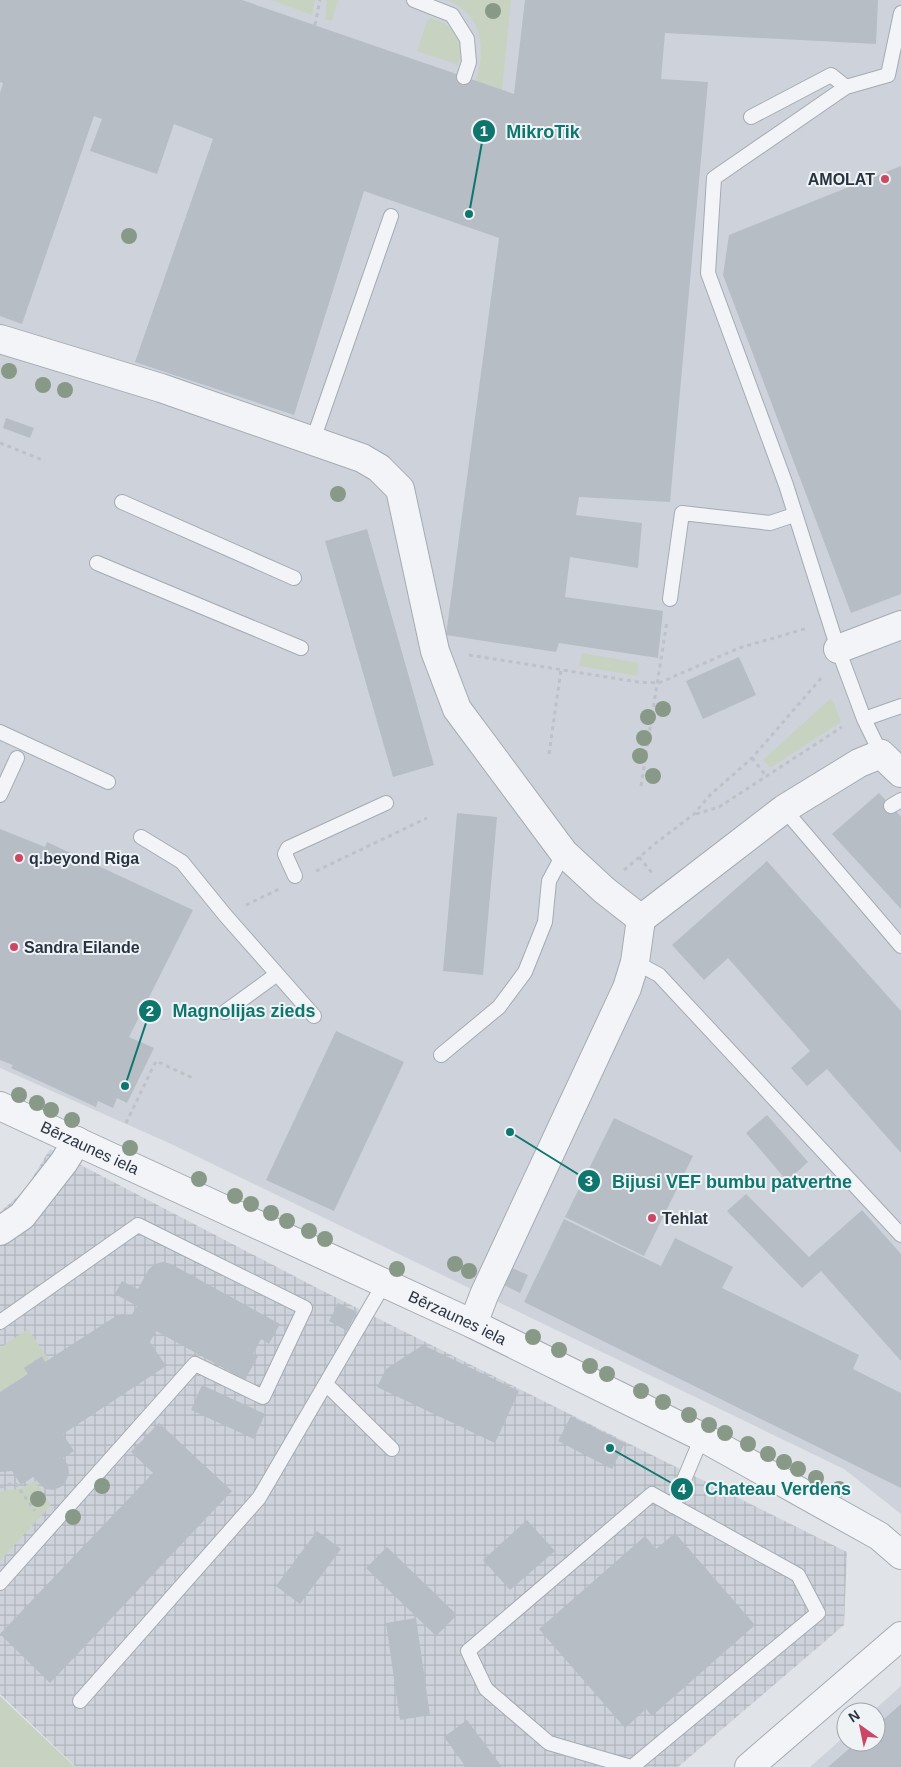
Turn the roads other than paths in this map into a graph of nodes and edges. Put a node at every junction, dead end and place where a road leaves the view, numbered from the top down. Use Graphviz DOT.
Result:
graph roads {
  1 [pos="414,0"];
  2 [pos="901,13"];
  3 [pos="888,75"];
  4 [pos="464,77"];
  5 [pos="901,80"];
  6 [pos="846,86"];
  7 [pos="750,116"];
  8 [pos="391,216"];
  9 [pos="0,339"];
  10 [pos="312,440"];
  11 [pos="122,502"];
  12 [pos="794,515"];
  13 [pos="97,563"];
  14 [pos="294,578"];
  15 [pos="670,599"];
  16 [pos="901,624"];
  17 [pos="301,648"];
  18 [pos="838,649"];
  19 [pos="901,706"];
  20 [pos="864,719"];
  21 [pos="0,732"];
  22 [pos="881,754"];
  23 [pos="17,758"];
  24 [pos="901,773"];
  25 [pos="108,782"];
  26 [pos="0,795"];
  27 [pos="386,803"];
  28 [pos="784,809"];
  29 [pos="142,837"];
  30 [pos="564,853"];
  31 [pos="291,881"];
  32 [pos="641,919"];
  33 [pos="901,946"];
  34 [pos="635,962"];
  35 [pos="277,974"];
  36 [pos="225,1012"];
  37 [pos="314,1016"];
  38 [pos="442,1055"];
  39 [pos="0,1106"];
  40 [pos="77,1141"];
  41 [pos="0,1231"];
  42 [pos="901,1235"];
  43 [pos="385,1282"];
  44 [pos="0,1322"];
  45 [pos="473,1324"];
  46 [pos="327,1385"];
  47 [pos="702,1437"];
  48 [pos="392,1449"];
  49 [pos="673,1506"];
  50 [pos="901,1556"];
  51 [pos="0,1583"];
  52 [pos="901,1636"];
  53 [pos="80,1701"];
  54 [pos="632,1767"];
  55 [pos="749,1767"];
  1 -- 4 [label="lane"];
  2 -- 3 [label="lane"];
  3 -- 5 [label="lane"];
  3 -- 6 [label="lane"];
  6 -- 7 [label="lane"];
  6 -- 12 [label="lane"];
  8 -- 10 [label="lane"];
  9 -- 10 [label="street"];
  10 -- 30 [label="street"];
  11 -- 14 [label="lane"];
  12 -- 15 [label="lane"];
  12 -- 18 [label="lane"];
  13 -- 17 [label="lane"];
  16 -- 18 [label="street"];
  18 -- 20 [label="lane"];
  19 -- 20 [label="lane"];
  20 -- 22 [label="lane"];
  21 -- 25 [label="lane"];
  22 -- 24 [label="street"];
  22 -- 28 [label="street"];
  23 -- 26 [label="lane"];
  27 -- 31 [label="lane"];
  28 -- 32 [label="street"];
  28 -- 33 [label="lane"];
  29 -- 35 [label="lane"];
  30 -- 32 [label="street"];
  30 -- 38 [label="lane"];
  32 -- 34 [label="street"];
  34 -- 42 [label="lane"];
  34 -- 45 [label="street"];
  35 -- 36 [label="lane"];
  35 -- 37 [label="lane"];
  39 -- 40 [label="street, Bērzaunes iela"];
  40 -- 41 [label="street"];
  40 -- 43 [label="street, Bērzaunes iela"];
  43 -- 45 [label="street, Bērzaunes iela"];
  43 -- 46 [label="lane"];
  44 -- 51 [label="lane"];
  45 -- 47 [label="street, Bērzaunes iela"];
  46 -- 48 [label="lane"];
  46 -- 53 [label="lane"];
  47 -- 49 [label="lane"];
  47 -- 50 [label="street, Bērzaunes iela"];
  49 -- 54 [label="lane"];
  49 -- 54 [label="lane"];
  52 -- 55 [label="street"];
}
